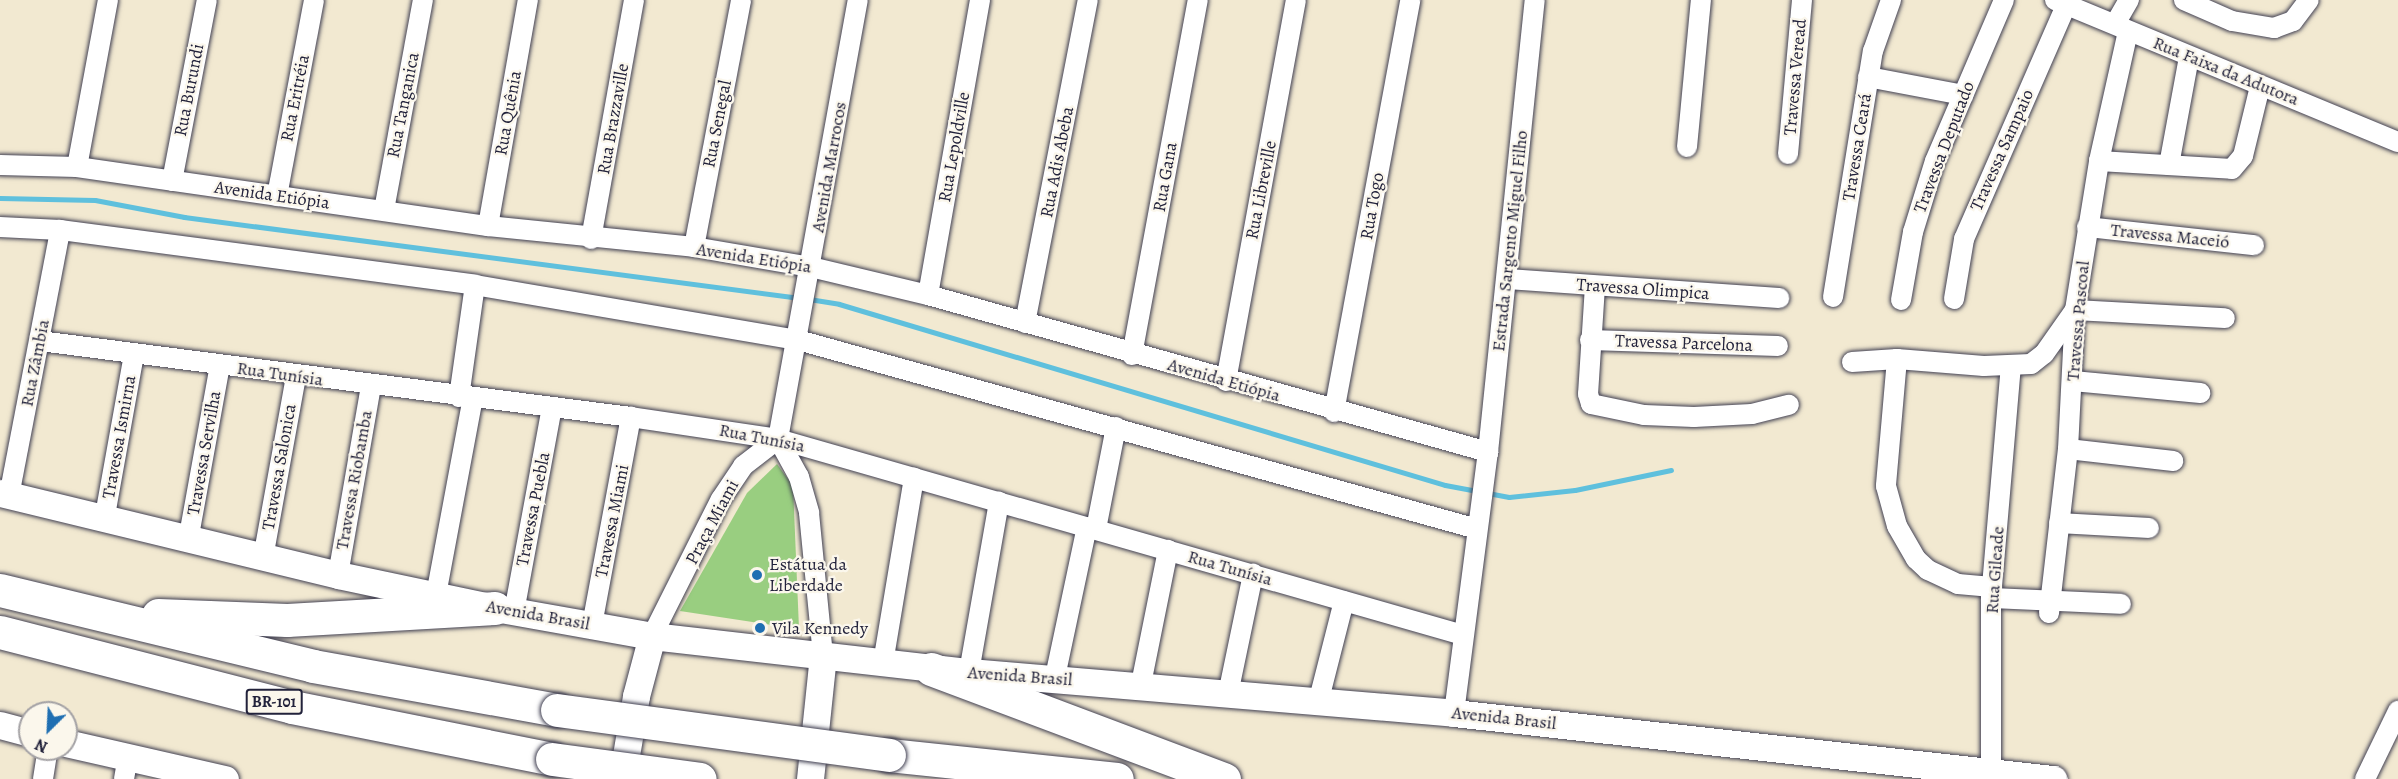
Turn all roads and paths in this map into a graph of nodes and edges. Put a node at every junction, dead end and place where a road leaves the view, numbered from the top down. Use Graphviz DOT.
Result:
graph roads {
  1 [pos="108,0"];
  2 [pos="207,0"];
  3 [pos="314,0"];
  4 [pos="423,0"];
  5 [pos="528,0"];
  6 [pos="634,0"];
  7 [pos="741,0"];
  8 [pos="858,0"];
  9 [pos="980,0"];
  10 [pos="1089,0"];
  11 [pos="1198,0"];
  12 [pos="1296,0"];
  13 [pos="1410,0"];
  14 [pos="1535,0"];
  15 [pos="1701,0"];
  16 [pos="1802,0"];
  17 [pos="1891,0"];
  18 [pos="2004,0"];
  19 [pos="2129,0"];
  20 [pos="2184,0"];
  21 [pos="2309,0"];
  22 [pos="2060,2"];
  23 [pos="2122,28"];
  24 [pos="2189,57"];
  25 [pos="1868,77"];
  26 [pos="2260,86"];
  27 [pos="1963,95"];
  28 [pos="2398,142"];
  29 [pos="1687,147"];
  30 [pos="1788,154"];
  31 [pos="2099,161"];
  32 [pos="0,165"];
  33 [pos="2169,165"];
  34 [pos="77,167"];
  35 [pos="172,181"];
  36 [pos="277,195"];
  37 [pos="384,210"];
  38 [pos="488,225"];
  39 [pos="0,227"];
  40 [pos="2087,227"];
  41 [pos="60,230"];
  42 [pos="591,239"];
  43 [pos="2254,245"];
  44 [pos="694,247"];
  45 [pos="810,274"];
  46 [pos="1507,279"];
  47 [pos="475,285"];
  48 [pos="1595,286"];
  49 [pos="928,295"];
  50 [pos="1833,297"];
  51 [pos="1779,298"];
  52 [pos="1954,299"];
  53 [pos="1901,300"];
  54 [pos="2075,310"];
  55 [pos="2225,318"];
  56 [pos="1025,323"];
  57 [pos="800,333"];
  58 [pos="1590,340"];
  59 [pos="40,341"];
  60 [pos="1778,346"];
  61 [pos="134,354"];
  62 [pos="1132,355"];
  63 [pos="1897,359"];
  64 [pos="1852,362"];
  65 [pos="220,365"];
  66 [pos="2011,367"];
  67 [pos="296,376"];
  68 [pos="1226,381"];
  69 [pos="2073,381"];
  70 [pos="371,386"];
  71 [pos="2200,393"];
  72 [pos="466,397"];
  73 [pos="1789,405"];
  74 [pos="552,407"];
  75 [pos="1334,412"];
  76 [pos="631,417"];
  77 [pos="1116,427"];
  78 [pos="778,439"];
  79 [pos="2068,449"];
  80 [pos="1488,452"];
  81 [pos="2173,461"];
  82 [pos="914,478"];
  83 [pos="5,495"];
  84 [pos="999,502"];
  85 [pos="104,521"];
  86 [pos="2058,524"];
  87 [pos="1092,528"];
  88 [pos="2150,528"];
  89 [pos="1478,529"];
  90 [pos="188,541"];
  91 [pos="1168,550"];
  92 [pos="263,558"];
  93 [pos="1252,574"];
  94 [pos="338,575"];
  95 [pos="0,590"];
  96 [pos="1992,592"];
  97 [pos="436,595"];
  98 [pos="1344,600"];
  99 [pos="2121,604"];
  100 [pos="2049,607"];
  101 [pos="505,610"];
  102 [pos="78,612"];
  103 [pos="592,625"];
  104 [pos="0,632"];
  105 [pos="1462,634"];
  106 [pos="652,636"];
  107 [pos="823,656"];
  108 [pos="883,663"];
  109 [pos="931,669"];
  110 [pos="969,672"];
  111 [pos="1055,677"];
  112 [pos="1141,684"];
  113 [pos="1228,694"];
  114 [pos="1318,703"];
  115 [pos="2398,711"];
  116 [pos="1454,712"];
  117 [pos="0,725"];
  118 [pos="18,730"];
  119 [pos="78,748"];
  120 [pos="46,761"];
  121 [pos="126,768"];
  122 [pos="1991,774"];
  123 [pos="43,779"];
  124 [pos="225,779"];
  125 [pos="622,779"];
  126 [pos="700,779"];
  127 [pos="810,779"];
  128 [pos="1117,779"];
  129 [pos="1224,779"];
  130 [pos="2053,779"];
  131 [pos="2365,779"];
  1 -- 34 [label="street"];
  2 -- 35 [label="street, Rua Burundi"];
  3 -- 36 [label="street, Rua Eritréia"];
  4 -- 37 [label="street, Rua Tanganica"];
  5 -- 38 [label="street, Rua Quênia"];
  6 -- 42 [label="street, Rua Brazzaville"];
  7 -- 44 [label="street, Rua Senegal"];
  8 -- 45 [label="street, Avenida Marrocos"];
  9 -- 49 [label="street, Rua Lepoldville"];
  10 -- 56 [label="street, Rua Adis Abeba"];
  11 -- 62 [label="street, Rua Gana"];
  12 -- 68 [label="street, Rua Libreville"];
  13 -- 75 [label="street, Rua Togo"];
  14 -- 46 [label="street, Estrada Sargento Miguel Filho"];
  15 -- 29 [label="street"];
  16 -- 30 [label="street, Travessa Veread"];
  17 -- 25 [label="street, Travessa Ceará"];
  18 -- 27 [label="street, Travessa Deputado"];
  19 -- 23 [label="street, Travessa Pascoal"];
  20 -- 21 [label="street"];
  22 -- 23 [label="street, Rua Faixa da Adutora"];
  22 -- 52 [label="street, Travessa Sampaio"];
  23 -- 24 [label="street, Rua Faixa da Adutora"];
  23 -- 31 [label="street, Travessa Pascoal"];
  24 -- 26 [label="street, Rua Faixa da Adutora"];
  24 -- 33 [label="street"];
  25 -- 27 [label="street"];
  25 -- 50 [label="street, Travessa Ceará"];
  26 -- 28 [label="street, Rua Faixa da Adutora"];
  26 -- 33 [label="street"];
  27 -- 53 [label="street, Travessa Deputado"];
  31 -- 33 [label="street"];
  31 -- 40 [label="street, Travessa Pascoal"];
  32 -- 34 [label="street, Avenida Etiópia"];
  34 -- 35 [label="street, Avenida Etiópia"];
  35 -- 36 [label="street, Avenida Etiópia"];
  36 -- 37 [label="street, Avenida Etiópia"];
  37 -- 38 [label="street, Avenida Etiópia"];
  38 -- 42 [label="street, Avenida Etiópia"];
  39 -- 41 [label="street"];
  40 -- 43 [label="street, Travessa Maceió"];
  40 -- 54 [label="street, Travessa Pascoal"];
  41 -- 47 [label="street"];
  41 -- 59 [label="street, Rua Zâmbia"];
  42 -- 44 [label="street, Avenida Etiópia"];
  44 -- 45 [label="street, Avenida Etiópia"];
  45 -- 49 [label="street, Avenida Etiópia"];
  45 -- 57 [label="street, Avenida Marrocos"];
  46 -- 48 [label="street, Travessa Olimpica"];
  46 -- 80 [label="street, Estrada Sargento Miguel Filho"];
  47 -- 57 [label="street"];
  47 -- 72 [label="street"];
  48 -- 51 [label="street, Travessa Olimpica"];
  48 -- 58 [label="street"];
  49 -- 56 [label="street, Avenida Etiópia"];
  54 -- 55 [label="street"];
  54 -- 66 [label="street"];
  54 -- 69 [label="street, Travessa Pascoal"];
  56 -- 62 [label="street, Avenida Etiópia"];
  57 -- 77 [label="street"];
  57 -- 78 [label="street, Avenida Marrocos"];
  58 -- 60 [label="street, Travessa Parcelona"];
  58 -- 73 [label="street"];
  59 -- 61 [label="street, Rua Tunísia"];
  59 -- 83 [label="street, Rua Zâmbia"];
  61 -- 65 [label="street, Rua Tunísia"];
  61 -- 85 [label="street, Travessa Ismirna"];
  62 -- 68 [label="street, Avenida Etiópia"];
  63 -- 64 [label="street"];
  63 -- 66 [label="street"];
  63 -- 96 [label="street"];
  65 -- 67 [label="street, Rua Tunísia"];
  65 -- 90 [label="street, Travessa Servilha"];
  66 -- 96 [label="street, Rua Gileade"];
  67 -- 70 [label="street, Rua Tunísia"];
  67 -- 92 [label="street, Travessa Salonica"];
  68 -- 75 [label="street, Avenida Etiópia"];
  69 -- 71 [label="street"];
  69 -- 79 [label="street, Travessa Pascoal"];
  70 -- 72 [label="street, Rua Tunísia"];
  70 -- 94 [label="street, Travessa Riobamba"];
  72 -- 74 [label="street, Rua Tunísia"];
  72 -- 97 [label="street"];
  74 -- 76 [label="street, Rua Tunísia"];
  74 -- 101 [label="street, Travessa Puebla"];
  75 -- 80 [label="street, Avenida Etiópia"];
  76 -- 78 [label="street, Rua Tunísia"];
  76 -- 103 [label="street, Travessa Miami"];
  77 -- 87 [label="street"];
  77 -- 89 [label="street"];
  78 -- 82 [label="street, Rua Tunísia"];
  78 -- 106 [label="street, Praça Miami"];
  78 -- 107 [label="street"];
  79 -- 81 [label="street"];
  79 -- 86 [label="street, Travessa Pascoal"];
  80 -- 89 [label="street, Estrada Sargento Miguel Filho"];
  82 -- 84 [label="street, Rua Tunísia"];
  82 -- 108 [label="street"];
  83 -- 85 [label="street, Avenida Brasil"];
  84 -- 87 [label="street, Rua Tunísia"];
  84 -- 110 [label="street"];
  85 -- 90 [label="street, Avenida Brasil"];
  86 -- 88 [label="street"];
  86 -- 100 [label="street, Travessa Pascoal"];
  87 -- 91 [label="street, Rua Tunísia"];
  87 -- 111 [label="street"];
  89 -- 105 [label="street"];
  90 -- 92 [label="street, Avenida Brasil"];
  91 -- 93 [label="street, Rua Tunísia"];
  91 -- 112 [label="street"];
  92 -- 94 [label="street, Avenida Brasil"];
  93 -- 98 [label="street, Rua Tunísia"];
  93 -- 113 [label="street"];
  94 -- 97 [label="street, Avenida Brasil"];
  95 -- 102 [label="highway, BR-101"];
  96 -- 100 [label="street"];
  96 -- 122 [label="street, Rua Gileade"];
  97 -- 101 [label="street, Avenida Brasil"];
  98 -- 105 [label="street, Rua Tunísia"];
  98 -- 114 [label="street"];
  99 -- 100 [label="street"];
  101 -- 102 [label="highway"];
  101 -- 103 [label="street, Avenida Brasil"];
  102 -- 128 [label="highway, BR-101, bridge"];
  103 -- 106 [label="street, Avenida Brasil"];
  104 -- 126 [label="highway, BR-101, bridge"];
  105 -- 116 [label="street"];
  106 -- 107 [label="street, Avenida Brasil"];
  106 -- 125 [label="street, Praça Miami"];
  107 -- 108 [label="street, Avenida Brasil"];
  107 -- 127 [label="street"];
  108 -- 109 [label="street, Avenida Brasil"];
  109 -- 110 [label="street, Avenida Brasil"];
  109 -- 129 [label="highway"];
  110 -- 111 [label="street, Avenida Brasil"];
  111 -- 112 [label="street, Avenida Brasil"];
  112 -- 113 [label="street, Avenida Brasil"];
  113 -- 114 [label="street, Avenida Brasil"];
  114 -- 116 [label="street, Avenida Brasil"];
  115 -- 131 [label="street"];
  116 -- 122 [label="street, Avenida Brasil"];
  117 -- 118 [label="street"];
  119 -- 121 [label="street"];
  120 -- 123 [label="street"];
  121 -- 124 [label="street"];
  122 -- 130 [label="street, Avenida Brasil"];
}
